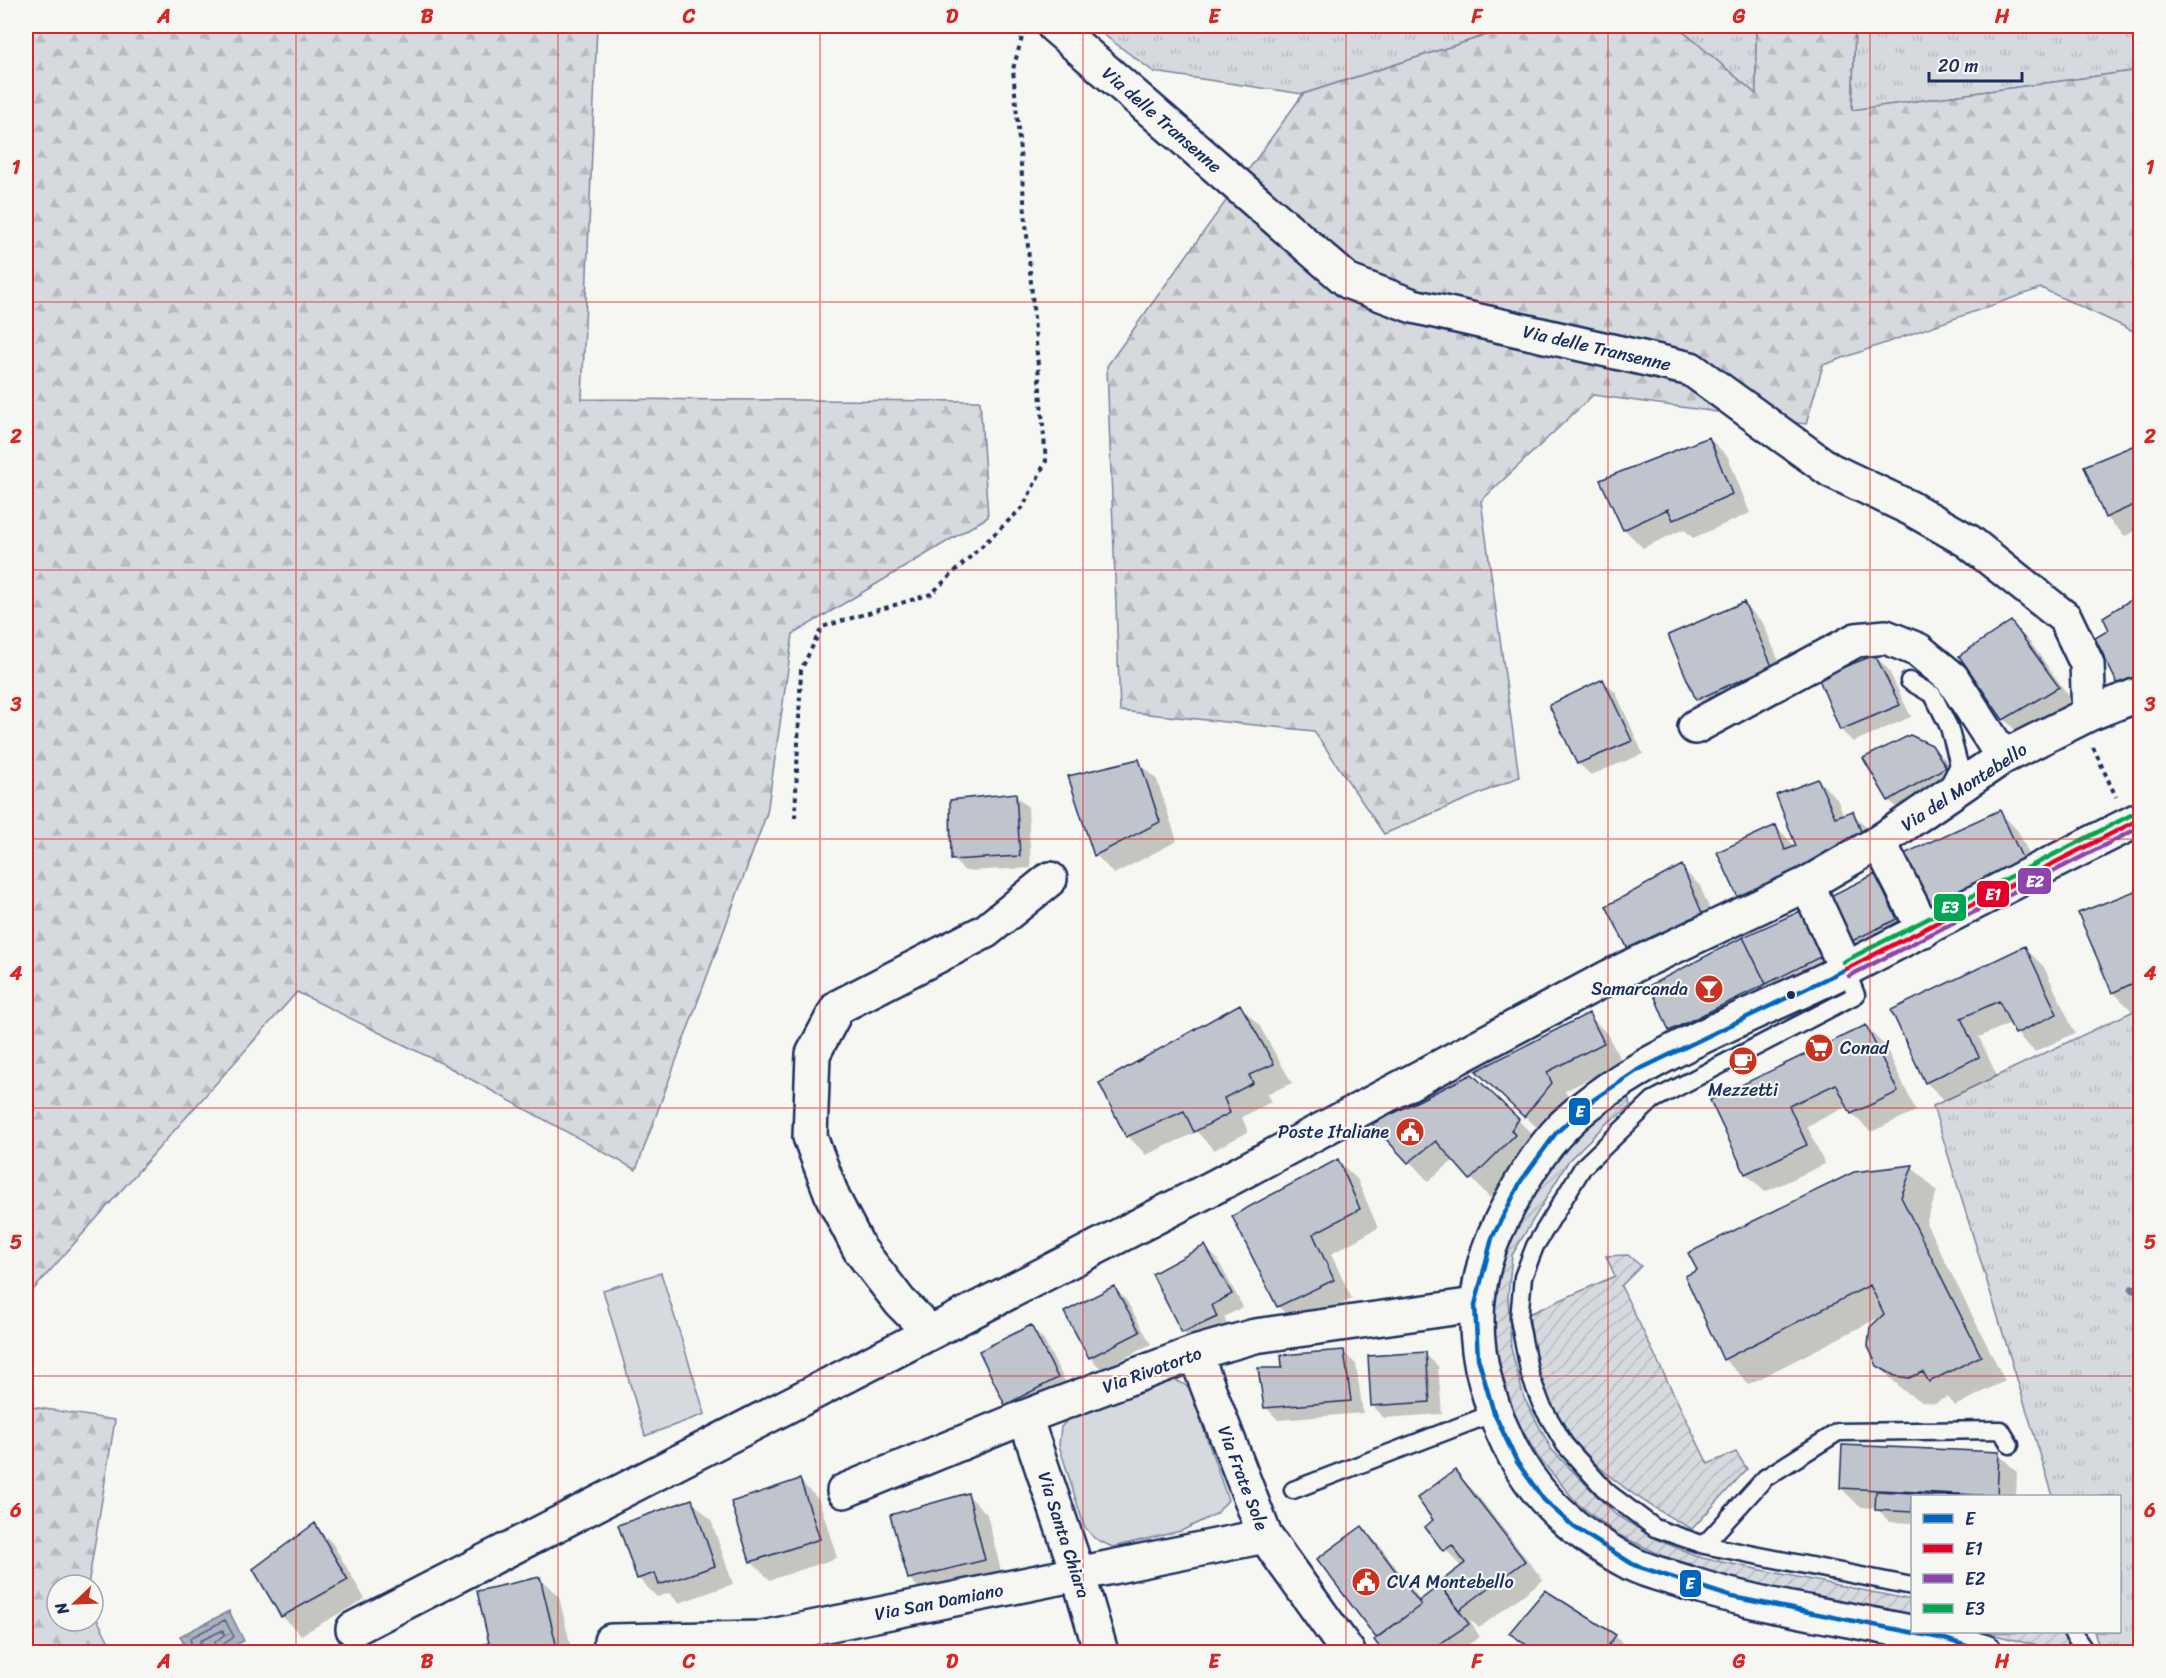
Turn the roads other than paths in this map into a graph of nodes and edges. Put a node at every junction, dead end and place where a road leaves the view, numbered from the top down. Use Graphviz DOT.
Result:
graph roads {
  1 [pos="1053,26"];
  2 [pos="1909,681"];
  3 [pos="2140,694"];
  4 [pos="2089,726"];
  5 [pos="1695,727"];
  6 [pos="2003,757"];
  7 [pos="1941,800"];
  8 [pos="2140,819"];
  9 [pos="1879,842"];
  10 [pos="1050,879"];
  11 [pos="1807,884"];
  12 [pos="1924,930"];
  13 [pos="1846,969"];
  14 [pos="1722,1046"];
  15 [pos="1638,1070"];
  16 [pos="1653,1100"];
  17 [pos="1475,1305"];
  18 [pos="929,1331"];
  19 [pos="1195,1353"];
  20 [pos="1494,1413"];
  21 [pos="1026,1417"];
  22 [pos="2010,1445"];
  23 [pos="1293,1490"];
  24 [pos="844,1491"];
  25 [pos="1265,1536"];
  26 [pos="1704,1545"];
  27 [pos="1078,1574"];
  28 [pos="1911,1586"];
  29 [pos="353,1629"];
  30 [pos="2073,1633"];
  31 [pos="611,1641"];
  32 [pos="1101,1653"];
  33 [pos="1348,1653"];
  34 [pos="1984,1653"];
  35 [pos="2086,1653"];
  1 -- 4 [label="street, Via delle Transenne"];
  2 -- 7 [label="lane"];
  3 -- 4 [label="street, Via del Montebello"];
  4 -- 6 [label="street, Via del Montebello"];
  5 -- 6 [label="street"];
  6 -- 7 [label="street, Via del Montebello"];
  7 -- 9 [label="street, Via del Montebello"];
  8 -- 12 [label="street"];
  9 -- 11 [label="street, Via del Montebello"];
  9 -- 12 [label="street"];
  10 -- 18 [label="street"];
  11 -- 13 [label="street"];
  11 -- 18 [label="street, Via del Montebello"];
  12 -- 13 [label="street"];
  13 -- 14 [label="street"];
  14 -- 15 [label="street"];
  14 -- 16 [label="lane"];
  15 -- 16 [label="lane"];
  15 -- 17 [label="street"];
  16 -- 26 [label="lane"];
  17 -- 19 [label="street, Via Rivotorto"];
  17 -- 20 [label="street"];
  18 -- 29 [label="street, Via del Montebello"];
  19 -- 21 [label="street, Via Rivotorto"];
  19 -- 25 [label="street, Via Frate Sole"];
  20 -- 23 [label="lane"];
  20 -- 34 [label="street"];
  21 -- 24 [label="street, Via Rivotorto"];
  21 -- 27 [label="street, Via Santa Chiara"];
  22 -- 26 [label="lane"];
  25 -- 27 [label="street, Via San Damiano"];
  25 -- 33 [label="street, Via Frate Sole"];
  26 -- 28 [label="lane"];
  27 -- 31 [label="street, Via San Damiano"];
  27 -- 32 [label="street, Via Santa Chiara"];
  30 -- 35 [label="lane"];
}
